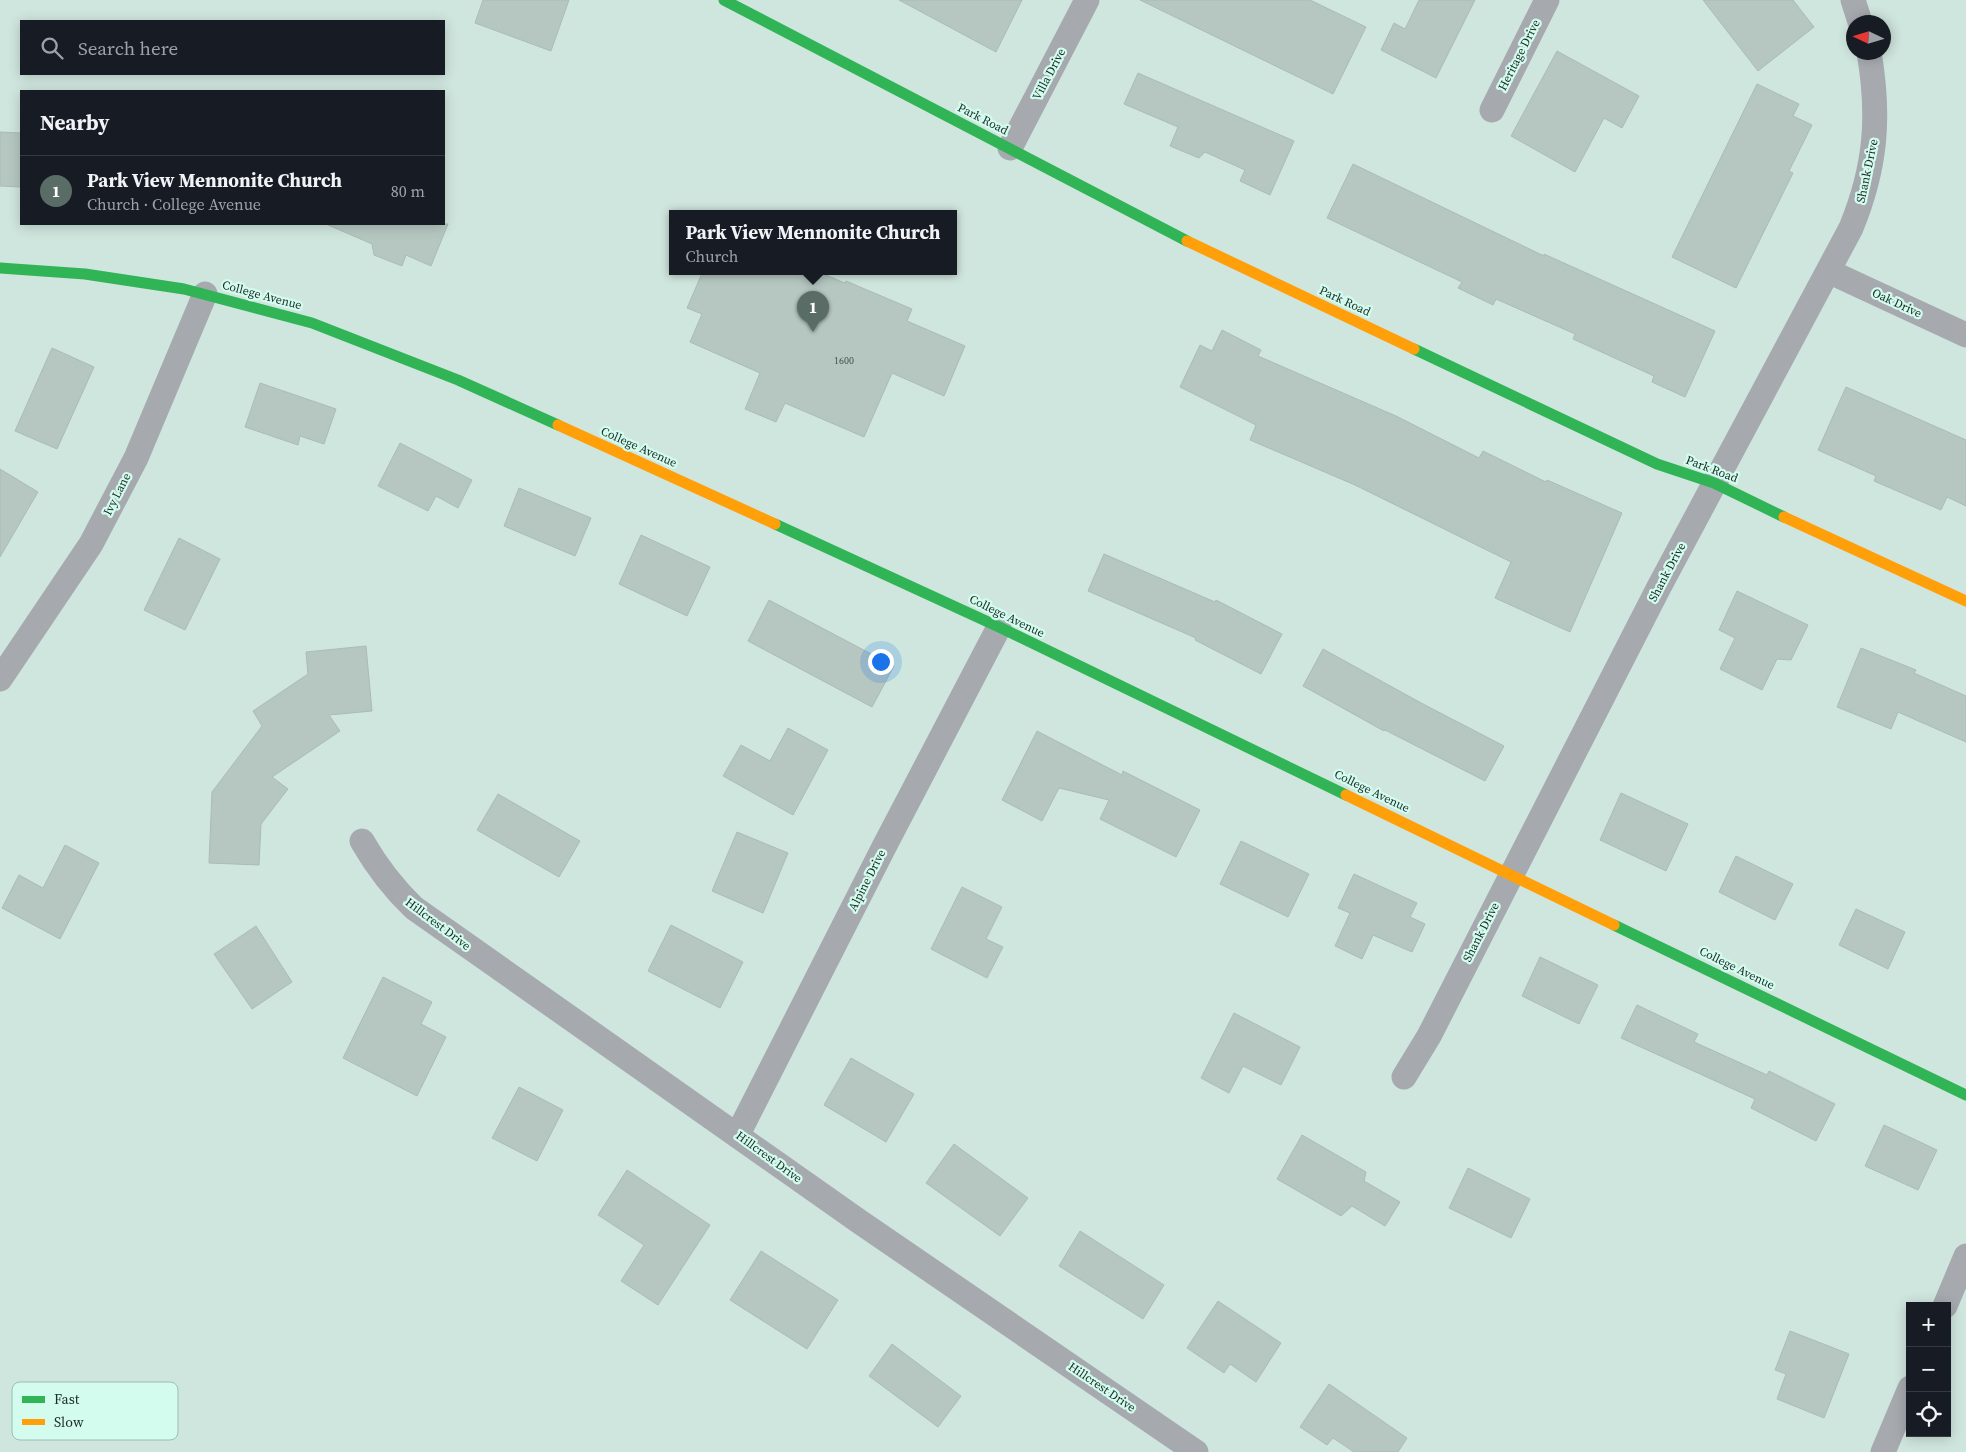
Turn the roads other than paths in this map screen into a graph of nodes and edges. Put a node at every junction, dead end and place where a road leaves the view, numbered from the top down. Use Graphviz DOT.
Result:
graph roads {
  1 [pos="724,0"];
  2 [pos="1087,0"];
  3 [pos="1547,0"];
  4 [pos="1853,0"];
  5 [pos="1858,15"];
  6 [pos="1869,60"];
  7 [pos="1492,110"];
  8 [pos="1010,148"];
  9 [pos="0,268"];
  10 [pos="1828,271"];
  11 [pos="205,294"];
  12 [pos="1966,335"];
  13 [pos="1714,483"];
  14 [pos="1966,601"];
  15 [pos="999,627"];
  16 [pos="0,679"];
  17 [pos="362,841"];
  18 [pos="1510,875"];
  19 [pos="1404,1077"];
  20 [pos="1966,1095"];
  21 [pos="738,1134"];
  22 [pos="1966,1256"];
  23 [pos="1947,1302"];
  24 [pos="1908,1392"];
  25 [pos="1196,1452"];
  26 [pos="1883,1452"];
  1 -- 8 [label="street, Park Road"];
  2 -- 8 [label="street, Villa Drive"];
  3 -- 7 [label="street, Heritage Drive"];
  4 -- 5 [label="street"];
  6 -- 10 [label="street, Shank Drive"];
  8 -- 13 [label="street, Park Road"];
  9 -- 11 [label="street, College Avenue"];
  10 -- 12 [label="street, Oak Drive"];
  10 -- 13 [label="street, Shank Drive"];
  11 -- 15 [label="street, College Avenue"];
  11 -- 16 [label="street, Ivy Lane"];
  13 -- 14 [label="street, Park Road"];
  13 -- 18 [label="street, Shank Drive"];
  15 -- 18 [label="street, College Avenue"];
  15 -- 21 [label="street, Alpine Drive"];
  17 -- 21 [label="street, Hillcrest Drive"];
  18 -- 19 [label="street, Shank Drive"];
  18 -- 20 [label="street, College Avenue"];
  21 -- 25 [label="street, Hillcrest Drive"];
  22 -- 23 [label="street"];
  24 -- 26 [label="street"];
}
